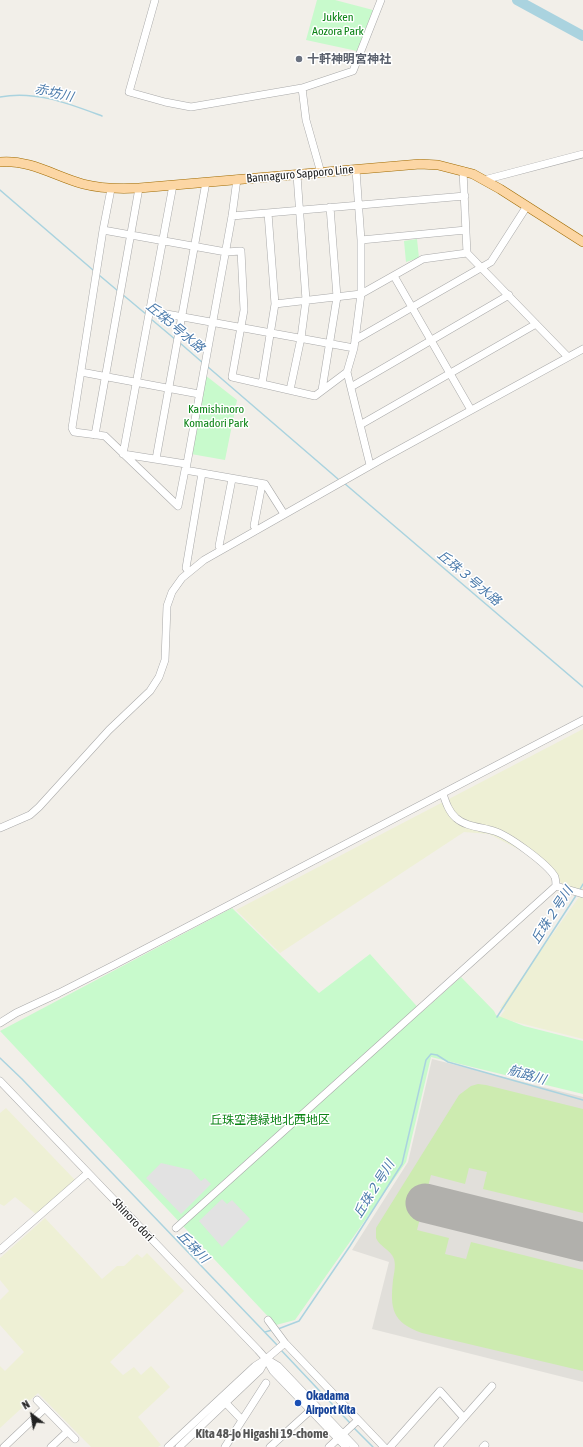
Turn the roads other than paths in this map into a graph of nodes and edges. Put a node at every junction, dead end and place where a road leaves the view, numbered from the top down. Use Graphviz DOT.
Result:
graph roads {
  1 [pos="155,0"];
  2 [pos="381,0"];
  3 [pos="302,88"];
  4 [pos="583,154"];
  5 [pos="0,162"];
  6 [pos="356,170"];
  7 [pos="463,171"];
  8 [pos="321,173"];
  9 [pos="297,175"];
  10 [pos="237,179"];
  11 [pos="484,180"];
  12 [pos="206,182"];
  13 [pos="173,185"];
  14 [pos="139,188"];
  15 [pos="111,189"];
  16 [pos="465,196"];
  17 [pos="359,204"];
  18 [pos="526,206"];
  19 [pos="330,207"];
  20 [pos="299,210"];
  21 [pos="268,213"];
  22 [pos="232,216"];
  23 [pos="103,230"];
  24 [pos="466,230"];
  25 [pos="131,235"];
  26 [pos="361,240"];
  27 [pos="162,241"];
  28 [pos="583,242"];
  29 [pos="195,246"];
  30 [pos="226,252"];
  31 [pos="467,253"];
  32 [pos="482,269"];
  33 [pos="394,276"];
  34 [pos="362,294"];
  35 [pos="509,295"];
  36 [pos="337,297"];
  37 [pos="306,300"];
  38 [pos="275,304"];
  39 [pos="412,308"];
  40 [pos="149,315"];
  41 [pos="182,317"];
  42 [pos="212,323"];
  43 [pos="536,324"];
  44 [pos="241,328"];
  45 [pos="271,333"];
  46 [pos="301,338"];
  47 [pos="431,341"];
  48 [pos="330,344"];
  49 [pos="355,344"];
  50 [pos="583,349"];
  51 [pos="568,357"];
  52 [pos="81,372"];
  53 [pos="347,372"];
  54 [pos="450,374"];
  55 [pos="105,377"];
  56 [pos="137,382"];
  57 [pos="262,384"];
  58 [pos="351,387"];
  59 [pos="169,388"];
  60 [pos="290,390"];
  61 [pos="322,390"];
  62 [pos="199,394"];
  63 [pos="471,410"];
  64 [pos="360,425"];
  65 [pos="95,435"];
  66 [pos="124,454"];
  67 [pos="156,459"];
  68 [pos="370,465"];
  69 [pos="186,467"];
  70 [pos="202,473"];
  71 [pos="232,479"];
  72 [pos="262,484"];
  73 [pos="284,514"];
  74 [pos="257,530"];
  75 [pos="222,550"];
  76 [pos="189,572"];
  77 [pos="583,720"];
  78 [pos="442,794"];
  79 [pos="0,828"];
  80 [pos="556,886"];
  81 [pos="579,893"];
  82 [pos="0,1023"];
  83 [pos="0,1081"];
  84 [pos="88,1173"];
  85 [pos="176,1228"];
  86 [pos="0,1250"];
  87 [pos="270,1322"];
  88 [pos="282,1346"];
  89 [pos="266,1359"];
  90 [pos="266,1383"];
  91 [pos="492,1386"];
  92 [pos="37,1400"];
  93 [pos="223,1400"];
  94 [pos="313,1408"];
  95 [pos="44,1409"];
  96 [pos="464,1418"];
  97 [pos="242,1420"];
  98 [pos="355,1423"];
  99 [pos="67,1432"];
  100 [pos="341,1436"];
  101 [pos="75,1439"];
  102 [pos="4,1447"];
  103 [pos="51,1447"];
  104 [pos="168,1447"];
  105 [pos="179,1447"];
  106 [pos="225,1447"];
  107 [pos="270,1447"];
  108 [pos="329,1447"];
  109 [pos="346,1447"];
  110 [pos="355,1447"];
  111 [pos="384,1447"];
  112 [pos="390,1447"];
  113 [pos="438,1447"];
  1 -- 3 [label="street"];
  2 -- 3 [label="street"];
  3 -- 8 [label="street"];
  4 -- 11 [label="street"];
  5 -- 15 [label="main road, Bannaguro Sapporo Line"];
  6 -- 7 [label="main road, Bannaguro Sapporo Line"];
  6 -- 8 [label="main road, Bannaguro Sapporo Line"];
  6 -- 17 [label="street"];
  7 -- 11 [label="main road, Bannaguro Sapporo Line"];
  7 -- 16 [label="street"];
  8 -- 9 [label="main road, Bannaguro Sapporo Line"];
  9 -- 10 [label="main road, Bannaguro Sapporo Line"];
  9 -- 20 [label="street"];
  10 -- 12 [label="main road, Bannaguro Sapporo Line"];
  10 -- 22 [label="street"];
  11 -- 18 [label="main road, Bannaguro Sapporo Line"];
  12 -- 13 [label="main road, Bannaguro Sapporo Line"];
  12 -- 29 [label="street"];
  13 -- 14 [label="main road, Bannaguro Sapporo Line"];
  13 -- 27 [label="street"];
  14 -- 15 [label="main road, Bannaguro Sapporo Line"];
  14 -- 25 [label="street"];
  15 -- 23 [label="street"];
  16 -- 17 [label="street"];
  16 -- 24 [label="street"];
  17 -- 19 [label="street"];
  17 -- 26 [label="street"];
  18 -- 28 [label="main road, Bannaguro Sapporo Line"];
  18 -- 32 [label="street"];
  19 -- 20 [label="street"];
  19 -- 36 [label="street"];
  20 -- 21 [label="street"];
  20 -- 37 [label="street"];
  21 -- 22 [label="street"];
  21 -- 38 [label="street"];
  22 -- 30 [label="street"];
  23 -- 25 [label="street"];
  23 -- 52 [label="street"];
  24 -- 26 [label="street"];
  24 -- 31 [label="street"];
  25 -- 27 [label="street"];
  25 -- 55 [label="street"];
  26 -- 34 [label="street"];
  27 -- 29 [label="street"];
  27 -- 40 [label="street"];
  29 -- 30 [label="street"];
  29 -- 41 [label="street"];
  30 -- 42 [label="street"];
  30 -- 44 [label="street"];
  31 -- 32 [label="street"];
  31 -- 33 [label="street"];
  32 -- 35 [label="street"];
  32 -- 39 [label="street"];
  33 -- 34 [label="street"];
  33 -- 39 [label="street"];
  34 -- 36 [label="street"];
  34 -- 49 [label="street"];
  35 -- 43 [label="street"];
  35 -- 47 [label="street"];
  36 -- 37 [label="street"];
  36 -- 48 [label="street"];
  37 -- 38 [label="street"];
  37 -- 46 [label="street"];
  38 -- 45 [label="street"];
  39 -- 47 [label="street"];
  39 -- 49 [label="street"];
  40 -- 41 [label="street"];
  40 -- 56 [label="street"];
  41 -- 42 [label="street"];
  41 -- 59 [label="street"];
  42 -- 44 [label="street"];
  42 -- 62 [label="street"];
  43 -- 51 [label="street"];
  43 -- 54 [label="street"];
  44 -- 45 [label="street"];
  44 -- 57 [label="street"];
  45 -- 46 [label="street"];
  45 -- 57 [label="street"];
  46 -- 48 [label="street"];
  46 -- 60 [label="street"];
  47 -- 54 [label="street"];
  47 -- 58 [label="street"];
  48 -- 49 [label="street"];
  48 -- 61 [label="street"];
  49 -- 53 [label="street"];
  50 -- 51 [label="street"];
  51 -- 63 [label="street"];
  52 -- 55 [label="street"];
  52 -- 65 [label="street"];
  53 -- 58 [label="street"];
  53 -- 61 [label="street"];
  54 -- 63 [label="street"];
  54 -- 64 [label="street"];
  55 -- 56 [label="street"];
  55 -- 65 [label="street"];
  56 -- 59 [label="street"];
  56 -- 66 [label="street"];
  57 -- 60 [label="street"];
  58 -- 64 [label="street"];
  59 -- 62 [label="street"];
  59 -- 67 [label="street"];
  60 -- 61 [label="street"];
  62 -- 69 [label="street"];
  63 -- 68 [label="street"];
  64 -- 68 [label="street"];
  65 -- 66 [label="street"];
  66 -- 67 [label="street"];
  66 -- 69 [label="street"];
  67 -- 69 [label="street"];
  68 -- 73 [label="street"];
  69 -- 70 [label="street"];
  70 -- 71 [label="street"];
  70 -- 76 [label="street"];
  71 -- 72 [label="street"];
  71 -- 75 [label="street"];
  72 -- 73 [label="street"];
  72 -- 74 [label="street"];
  73 -- 74 [label="street"];
  74 -- 75 [label="street"];
  75 -- 76 [label="street"];
  76 -- 79 [label="street"];
  77 -- 78 [label="street"];
  78 -- 80 [label="street"];
  78 -- 82 [label="street"];
  80 -- 81 [label="street"];
  80 -- 85 [label="street"];
  83 -- 84 [label="street, Shinoro dori"];
  84 -- 86 [label="street"];
  84 -- 89 [label="street, Shinoro dori"];
  87 -- 88 [label="street"];
  88 -- 89 [label="street"];
  88 -- 98 [label="street"];
  89 -- 93 [label="street"];
  89 -- 94 [label="street, Shinoro dori"];
  90 -- 97 [label="street"];
  91 -- 96 [label="street"];
  92 -- 95 [label="street"];
  93 -- 97 [label="street"];
  93 -- 104 [label="street"];
  93 -- 105 [label="street"];
  94 -- 100 [label="street, Shinoro dori"];
  94 -- 107 [label="street"];
  95 -- 99 [label="street"];
  95 -- 102 [label="street"];
  96 -- 112 [label="street"];
  96 -- 113 [label="street"];
  97 -- 106 [label="street"];
  98 -- 100 [label="street"];
  98 -- 111 [label="street"];
  99 -- 101 [label="street"];
  99 -- 103 [label="street"];
  100 -- 108 [label="street"];
  100 -- 109 [label="street, Shinoro dori"];
  100 -- 110 [label="street, Shinoro dori"];
}
